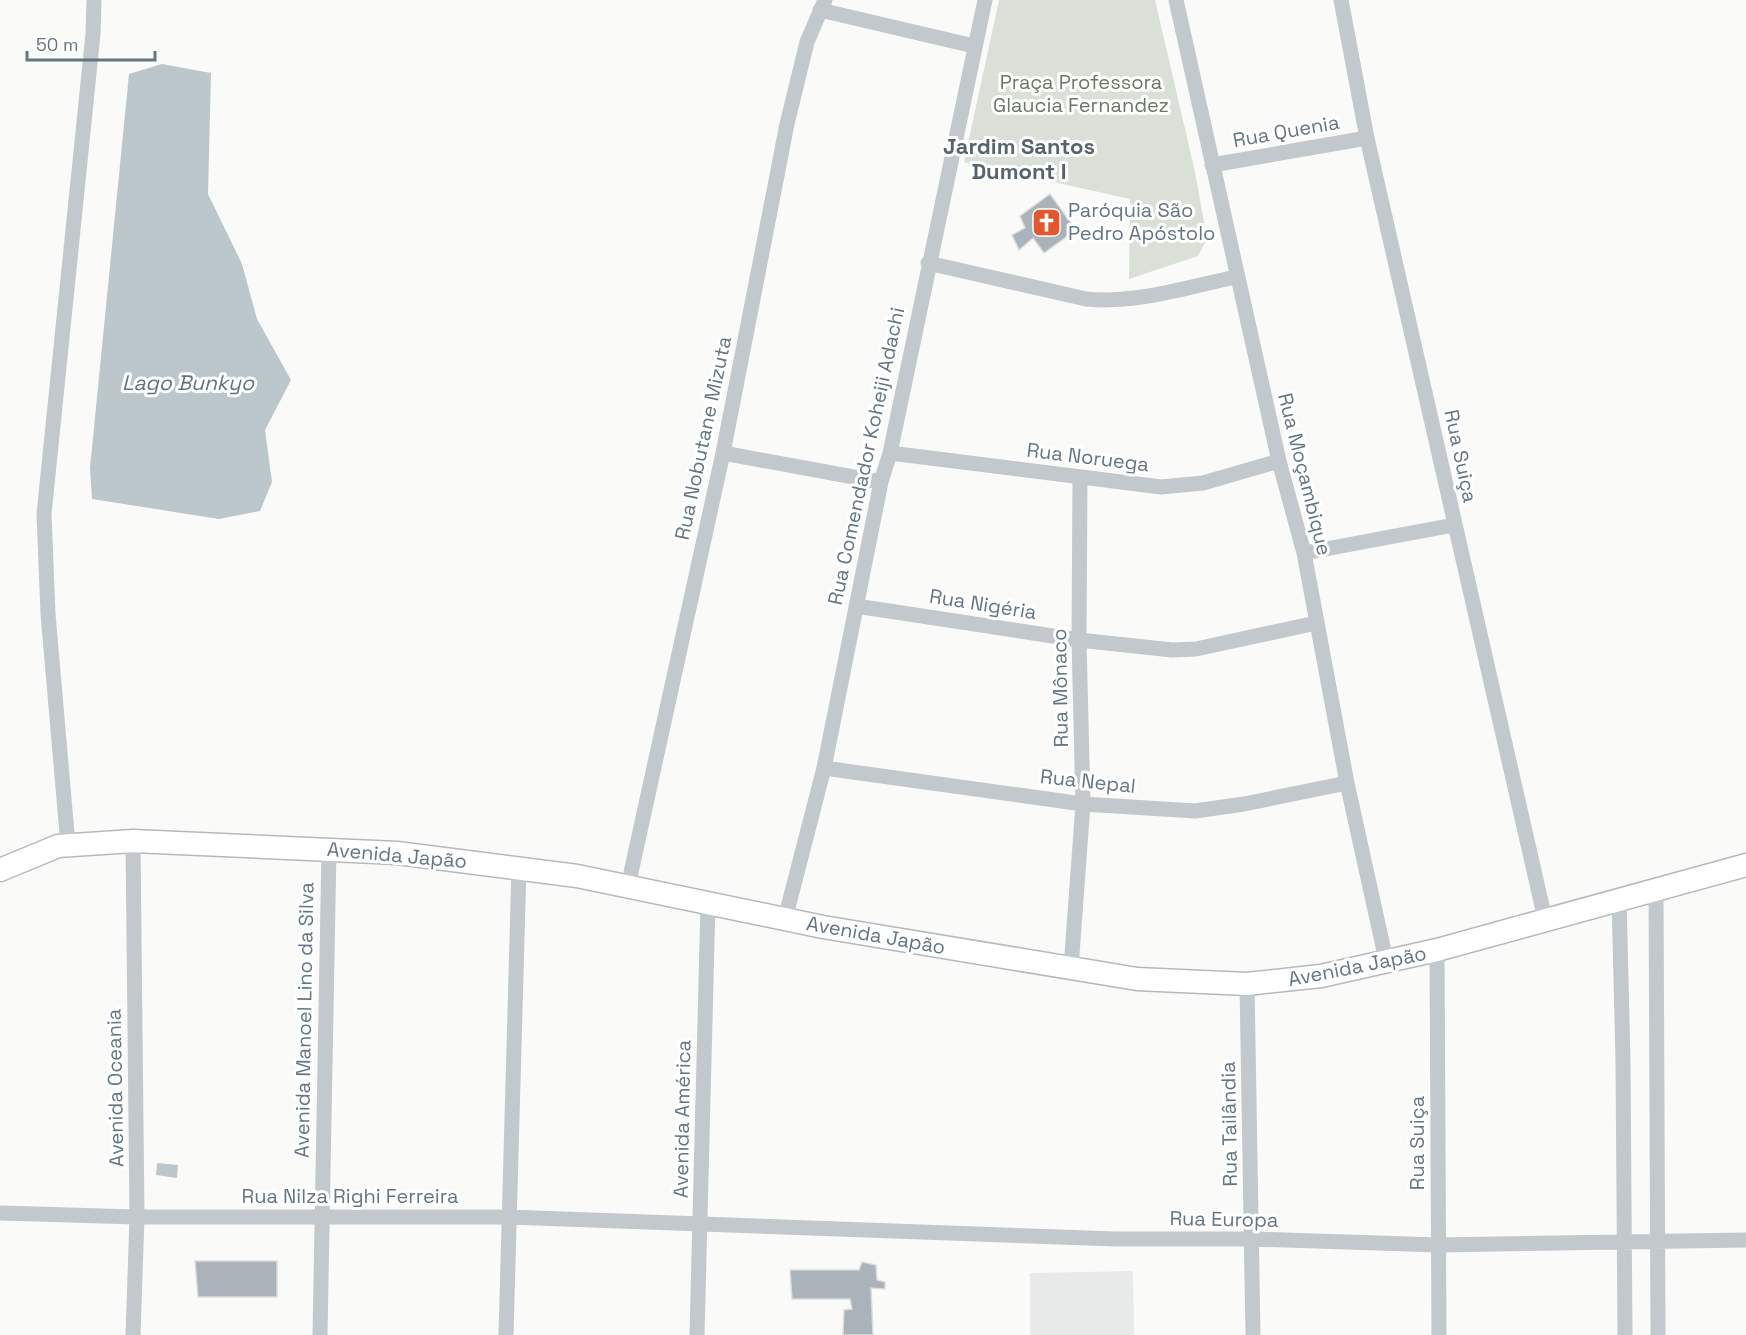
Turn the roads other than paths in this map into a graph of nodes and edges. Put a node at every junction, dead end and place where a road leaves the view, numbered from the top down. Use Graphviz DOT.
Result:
graph roads {
  1 [pos="94,0"];
  2 [pos="985,0"];
  3 [pos="1176,0"];
  4 [pos="1341,0"];
  5 [pos="822,5"];
  6 [pos="974,46"];
  7 [pos="1367,138"];
  8 [pos="1212,165"];
  9 [pos="928,263"];
  10 [pos="1236,277"];
  11 [pos="723,453"];
  12 [pos="890,453"];
  13 [pos="1279,461"];
  14 [pos="1080,478"];
  15 [pos="881,483"];
  16 [pos="1454,525"];
  17 [pos="1304,553"];
  18 [pos="856,606"];
  19 [pos="1316,623"];
  20 [pos="1080,640"];
  21 [pos="824,768"];
  22 [pos="1347,783"];
  23 [pos="1083,804"];
  24 [pos="133,840"];
  25 [pos="63,846"];
  26 [pos="329,849"];
  27 [pos="0,855"];
  28 [pos="1746,866"];
  29 [pos="519,867"];
  30 [pos="0,870"];
  31 [pos="628,886"];
  32 [pos="1656,889"];
  33 [pos="1619,899"];
  34 [pos="708,903"];
  35 [pos="785,919"];
  36 [pos="1545,919"];
  37 [pos="1437,950"];
  38 [pos="1386,960"];
  39 [pos="1071,968"];
  40 [pos="1247,984"];
  41 [pos="0,1213"];
  42 [pos="321,1216"];
  43 [pos="137,1217"];
  44 [pos="508,1217"];
  45 [pos="701,1226"];
  46 [pos="1252,1239"];
  47 [pos="1746,1240"];
  48 [pos="1659,1241"];
  49 [pos="1623,1242"];
  50 [pos="1439,1245"];
  51 [pos="133,1335"];
  52 [pos="320,1335"];
  53 [pos="506,1335"];
  54 [pos="698,1335"];
  55 [pos="1253,1335"];
  56 [pos="1439,1335"];
  57 [pos="1625,1335"];
  58 [pos="1658,1335"];
  1 -- 25 [label="street"];
  2 -- 6 [label="street, Rua Comendador Koheiji Adachi"];
  3 -- 8 [label="street, Rua Moçambique"];
  4 -- 7 [label="street, Rua Suiça"];
  5 -- 6 [label="street"];
  5 -- 11 [label="street, Rua Nobutane Mizuta"];
  6 -- 9 [label="street, Rua Comendador Koheiji Adachi"];
  7 -- 8 [label="street, Rua Quenia"];
  7 -- 16 [label="street, Rua Suiça"];
  8 -- 10 [label="street, Rua Moçambique"];
  9 -- 10 [label="street"];
  9 -- 12 [label="street, Rua Comendador Koheiji Adachi"];
  10 -- 13 [label="street, Rua Moçambique"];
  11 -- 15 [label="street"];
  11 -- 31 [label="street, Rua Nobutane Mizuta"];
  12 -- 14 [label="street, Rua Noruega"];
  12 -- 15 [label="street, Rua Comendador Koheiji Adachi"];
  13 -- 14 [label="street, Rua Noruega"];
  13 -- 17 [label="street, Rua Moçambique"];
  14 -- 20 [label="street, Rua Mônaco"];
  15 -- 18 [label="street, Rua Comendador Koheiji Adachi"];
  16 -- 17 [label="street"];
  16 -- 36 [label="street, Rua Suiça"];
  17 -- 19 [label="street, Rua Moçambique"];
  18 -- 20 [label="street, Rua Nigéria"];
  18 -- 21 [label="street, Rua Comendador Koheiji Adachi"];
  19 -- 20 [label="street, Rua Nigéria"];
  19 -- 22 [label="street, Rua Moçambique"];
  20 -- 23 [label="street, Rua Mônaco"];
  21 -- 23 [label="street, Rua Nepal"];
  21 -- 35 [label="street, Rua Comendador Koheiji Adachi"];
  22 -- 23 [label="street, Rua Nepal"];
  22 -- 38 [label="street, Rua Moçambique"];
  23 -- 39 [label="street, Rua Mônaco"];
  24 -- 25 [label="main road, Avenida Japão"];
  24 -- 26 [label="main road, Avenida Japão"];
  24 -- 43 [label="street, Avenida Oceania"];
  25 -- 27 [label="main road"];
  25 -- 30 [label="main road, Avenida Japão"];
  26 -- 29 [label="main road, Avenida Japão"];
  26 -- 42 [label="street, Avenida Manoel Lino da Silva"];
  28 -- 32 [label="main road, Avenida Japão"];
  29 -- 31 [label="main road, Avenida Japão"];
  29 -- 44 [label="street"];
  31 -- 34 [label="main road, Avenida Japão"];
  32 -- 33 [label="main road, Avenida Japão"];
  32 -- 48 [label="street"];
  33 -- 36 [label="main road, Avenida Japão"];
  33 -- 49 [label="street"];
  34 -- 35 [label="main road, Avenida Japão"];
  34 -- 45 [label="street, Avenida América"];
  35 -- 39 [label="main road, Avenida Japão"];
  36 -- 37 [label="main road, Avenida Japão"];
  37 -- 38 [label="main road, Avenida Japão"];
  37 -- 50 [label="street, Rua Suiça"];
  38 -- 40 [label="main road, Avenida Japão"];
  39 -- 40 [label="main road, Avenida Japão"];
  40 -- 46 [label="street, Rua Tailândia"];
  41 -- 43 [label="street, Rua Nilza Righi Ferreira"];
  42 -- 43 [label="street, Rua Nilza Righi Ferreira"];
  42 -- 44 [label="street, Rua Nilza Righi Ferreira"];
  42 -- 52 [label="street, Avenida Manoel Lino da Silva"];
  43 -- 51 [label="street, Avenida Oceania"];
  44 -- 45 [label="street, Rua Nilza Righi Ferreira"];
  44 -- 53 [label="street"];
  45 -- 46 [label="street, Rua Europa"];
  45 -- 54 [label="street, Avenida América"];
  46 -- 50 [label="street, Rua Europa"];
  46 -- 55 [label="street, Rua Tailândia"];
  47 -- 48 [label="street, Rua Europa"];
  48 -- 49 [label="street, Rua Europa"];
  48 -- 58 [label="street"];
  49 -- 50 [label="street, Rua Europa"];
  49 -- 57 [label="street"];
  50 -- 56 [label="street, Rua Suiça"];
}
